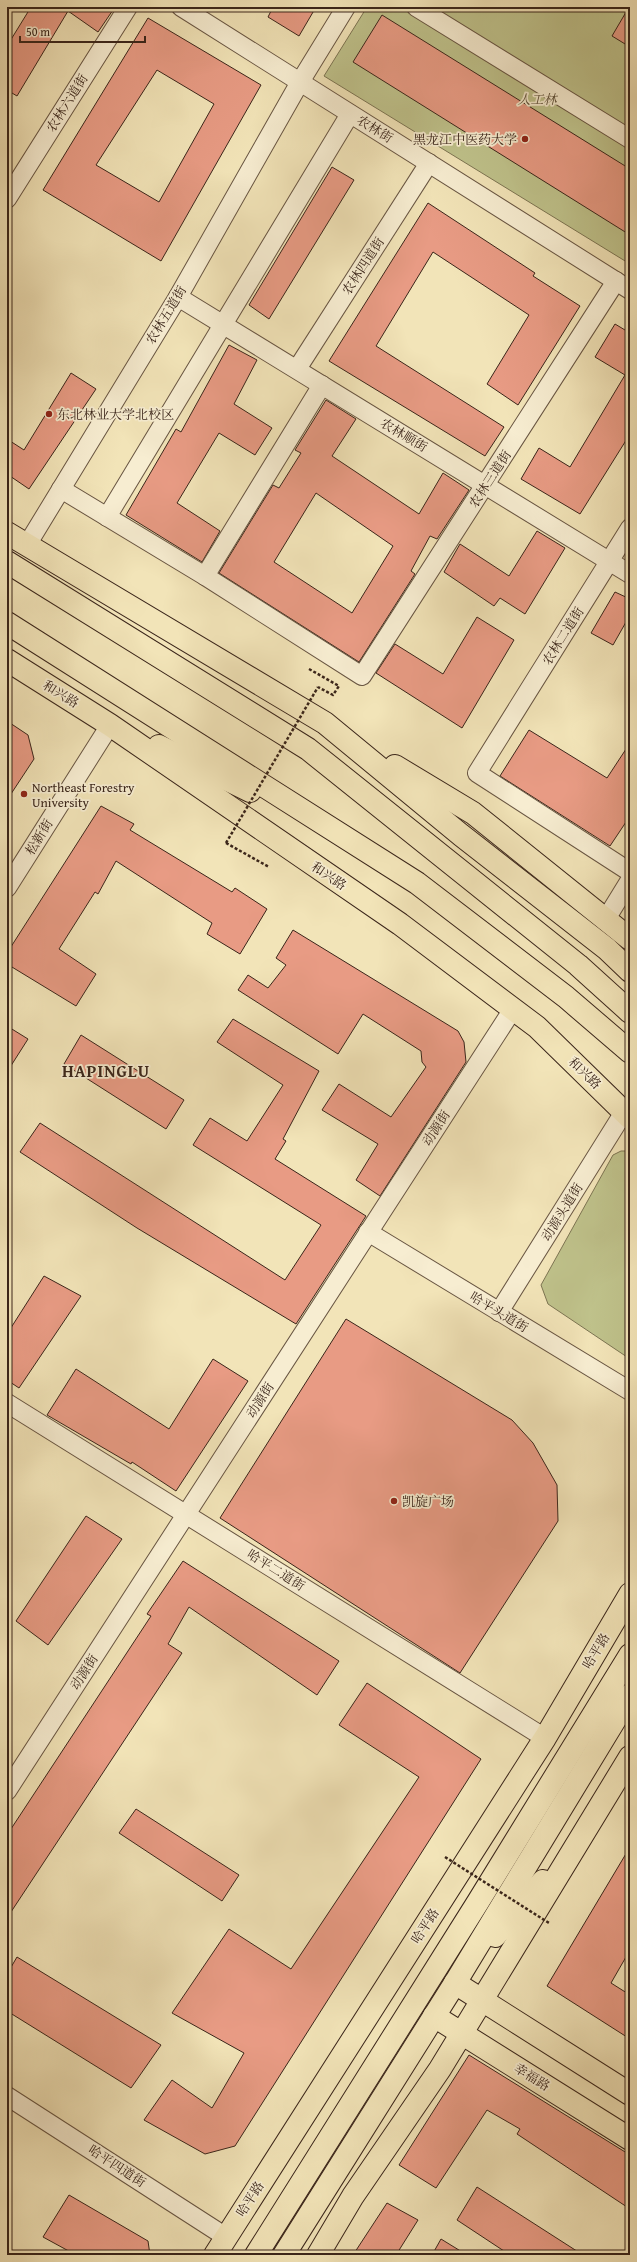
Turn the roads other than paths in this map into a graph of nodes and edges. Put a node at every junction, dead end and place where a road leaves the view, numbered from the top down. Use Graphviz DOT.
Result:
graph roads {
  1 [pos="128,7"];
  2 [pos="181,7"];
  3 [pos="346,7"];
  4 [pos="416,7"];
  5 [pos="300,82"];
  6 [pos="350,114"];
  7 [pos="630,139"];
  8 [pos="429,163"];
  9 [pos="7,199"];
  10 [pos="623,286"];
  11 [pos="178,297"];
  12 [pos="223,324"];
  13 [pos="297,369"];
  14 [pos="322,385"];
  15 [pos="486,485"];
  16 [pos="61,489"];
  17 [pos="107,517"];
  18 [pos="630,528"];
  19 [pos="7,533"];
  20 [pos="27,545"];
  21 [pos="610,561"];
  22 [pos="7,562"];
  23 [pos="630,574"];
  24 [pos="205,576"];
  25 [pos="7,623"];
  26 [pos="171,632"];
  27 [pos="7,660"];
  28 [pos="88,711"];
  29 [pos="325,723"];
  30 [pos="110,725"];
  31 [pos="308,749"];
  32 [pos="352,841"];
  33 [pos="630,872"];
  34 [pos="630,880"];
  35 [pos="7,888"];
  36 [pos="606,919"];
  37 [pos="630,939"];
  38 [pos="630,971"];
  39 [pos="513,1009"];
  40 [pos="630,1012"];
  41 [pos="630,1052"];
  42 [pos="627,1115"];
  43 [pos="368,1232"];
  44 [pos="499,1312"];
  45 [pos="630,1391"];
  46 [pos="7,1403"];
  47 [pos="186,1514"];
  48 [pos="630,1594"];
  49 [pos="630,1655"];
  50 [pos="630,1695"];
  51 [pos="545,1738"];
  52 [pos="630,1757"];
  53 [pos="7,1791"];
  54 [pos="585,1833"];
  55 [pos="478,1902"];
  56 [pos="400,1965"];
  57 [pos="455,1983"];
  58 [pos="482,2000"];
  59 [pos="434,2016"];
  60 [pos="462,2034"];
  61 [pos="630,2094"];
  62 [pos="7,2096"];
  63 [pos="630,2139"];
  64 [pos="226,2237"];
  65 [pos="215,2255"];
  66 [pos="256,2255"];
  67 [pos="284,2255"];
  68 [pos="318,2255"];
  1 -- 9 [label="street, 农林六道街"];
  2 -- 5 [label="street, 农林街"];
  3 -- 5 [label="street, 农林五道街"];
  4 -- 7 [label="street"];
  5 -- 6 [label="street, 农林街"];
  5 -- 11 [label="street, 农林五道街"];
  6 -- 8 [label="street, 农林街"];
  6 -- 12 [label="street"];
  8 -- 10 [label="street, 农林街"];
  8 -- 13 [label="street, 农林四道街"];
  10 -- 15 [label="street, 农林三道街"];
  11 -- 12 [label="street, 农林顺街"];
  11 -- 16 [label="street, 农林五道街"];
  12 -- 13 [label="street, 农林顺街"];
  12 -- 17 [label="street"];
  13 -- 14 [label="street, 农林顺街"];
  14 -- 15 [label="street, 农林顺街"];
  14 -- 24 [label="street"];
  15 -- 21 [label="street, 农林顺街"];
  15 -- 24 [label="street, 农林三道街"];
  16 -- 17 [label="street"];
  16 -- 20 [label="street, 农林五道街"];
  17 -- 24 [label="street"];
  18 -- 21 [label="street, 农林二道街"];
  19 -- 20 [label="main road"];
  20 -- 26 [label="main road"];
  21 -- 23 [label="street, 农林顺街"];
  21 -- 33 [label="street, 农林二道街"];
  22 -- 31 [label="main road"];
  25 -- 32 [label="main road"];
  26 -- 29 [label="main road"];
  26 -- 31 [label="main road"];
  27 -- 28 [label="main road, 和兴路"];
  28 -- 30 [label="main road, 和兴路"];
  28 -- 32 [label="main road"];
  29 -- 36 [label="main road"];
  29 -- 38 [label="main road"];
  30 -- 35 [label="street, 松新街"];
  30 -- 39 [label="main road, 和兴路"];
  31 -- 40 [label="main road"];
  32 -- 41 [label="main road"];
  34 -- 36 [label="street"];
  36 -- 37 [label="main road"];
  39 -- 42 [label="main road, 和兴路"];
  39 -- 43 [label="street, 动源街"];
  42 -- 44 [label="street, 动源头道街"];
  43 -- 44 [label="street, 哈平头道街"];
  43 -- 47 [label="street, 动源街"];
  44 -- 45 [label="street, 哈平头道街"];
  46 -- 47 [label="street, 哈平二道街"];
  47 -- 51 [label="street, 哈平二道街"];
  47 -- 53 [label="street, 动源街"];
  48 -- 51 [label="main road, 哈平路"];
  49 -- 55 [label="main road"];
  50 -- 57 [label="main road"];
  51 -- 56 [label="main road, 哈平路"];
  52 -- 54 [label="main road"];
  54 -- 57 [label="main road"];
  54 -- 58 [label="main road"];
  55 -- 56 [label="main road"];
  55 -- 66 [label="main road"];
  56 -- 64 [label="main road, 哈平路"];
  57 -- 58 [label="main road"];
  57 -- 59 [label="main road"];
  58 -- 60 [label="main road"];
  58 -- 61 [label="main road"];
  59 -- 60 [label="main road, 幸福路"];
  59 -- 67 [label="main road"];
  60 -- 63 [label="main road, 幸福路"];
  60 -- 68 [label="main road"];
  62 -- 64 [label="street, 哈平四道街"];
  64 -- 65 [label="main road, 哈平路"];
}
